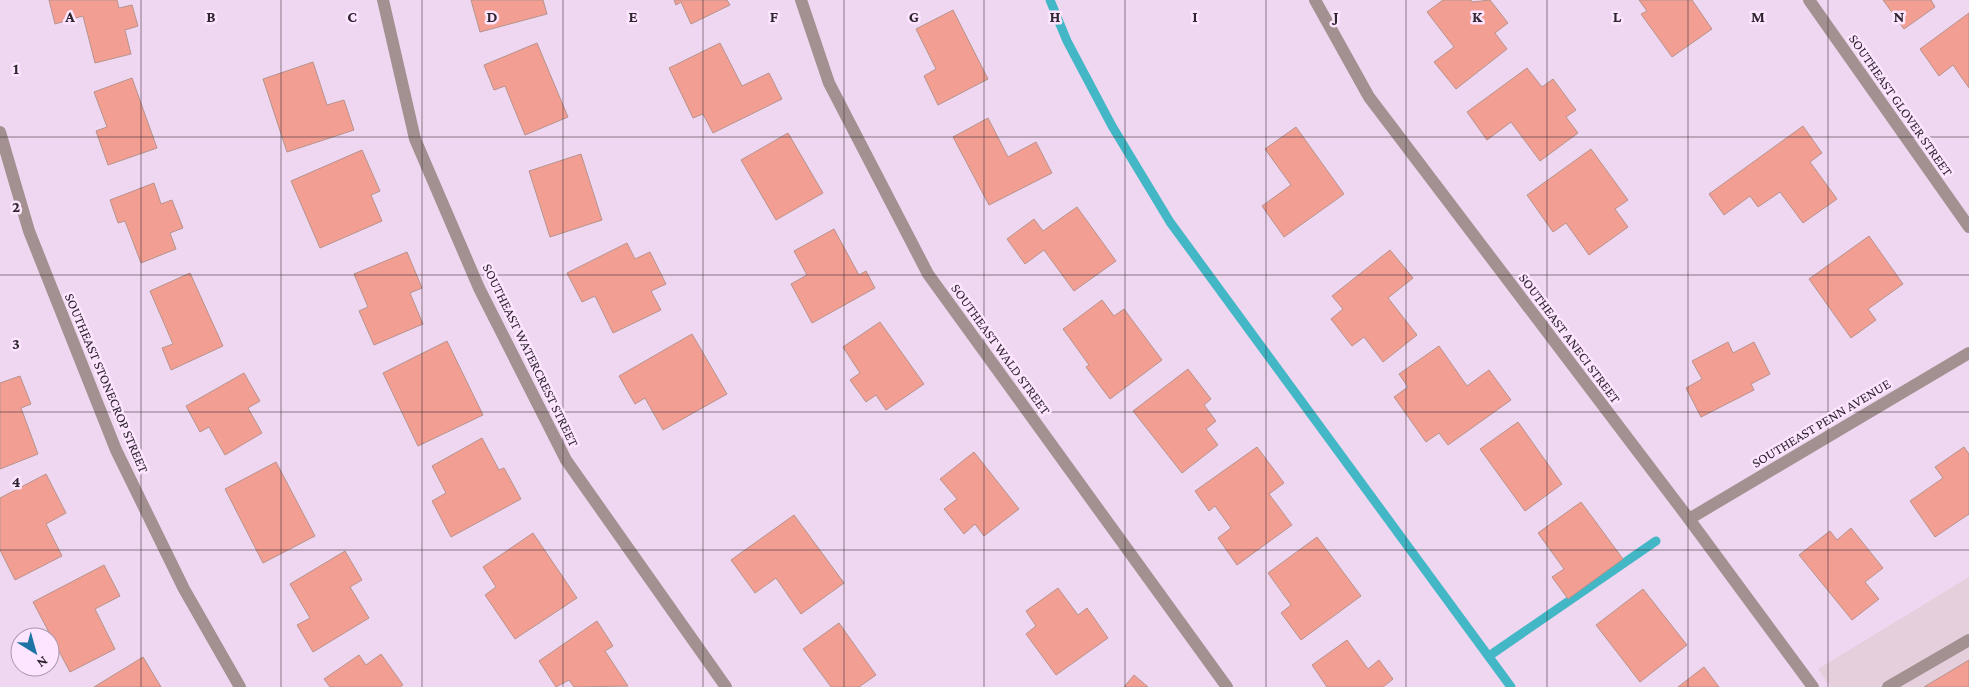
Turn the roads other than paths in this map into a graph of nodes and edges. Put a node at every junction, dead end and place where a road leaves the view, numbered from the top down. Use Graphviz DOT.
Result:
graph roads {
  1 [pos="383,0"];
  2 [pos="801,0"];
  3 [pos="1315,0"];
  4 [pos="1809,0"];
  5 [pos="0,132"];
  6 [pos="1969,227"];
  7 [pos="1969,353"];
  8 [pos="1689,519"];
  9 [pos="1969,640"];
  10 [pos="240,687"];
  11 [pos="726,687"];
  12 [pos="1227,687"];
  13 [pos="1813,687"];
  14 [pos="1888,687"];
  1 -- 11 [label="street, SOUTHEAST WATERCREST STREET"];
  2 -- 12 [label="street, SOUTHEAST WALD STREET"];
  3 -- 8 [label="street, SOUTHEAST ANECI STREET"];
  4 -- 6 [label="street, SOUTHEAST GLOVER STREET"];
  5 -- 10 [label="street, SOUTHEAST STONECROP STREET"];
  7 -- 8 [label="street, SOUTHEAST PENN AVENUE"];
  8 -- 13 [label="street, SOUTHEAST ANECI STREET"];
  9 -- 14 [label="street"];
}
